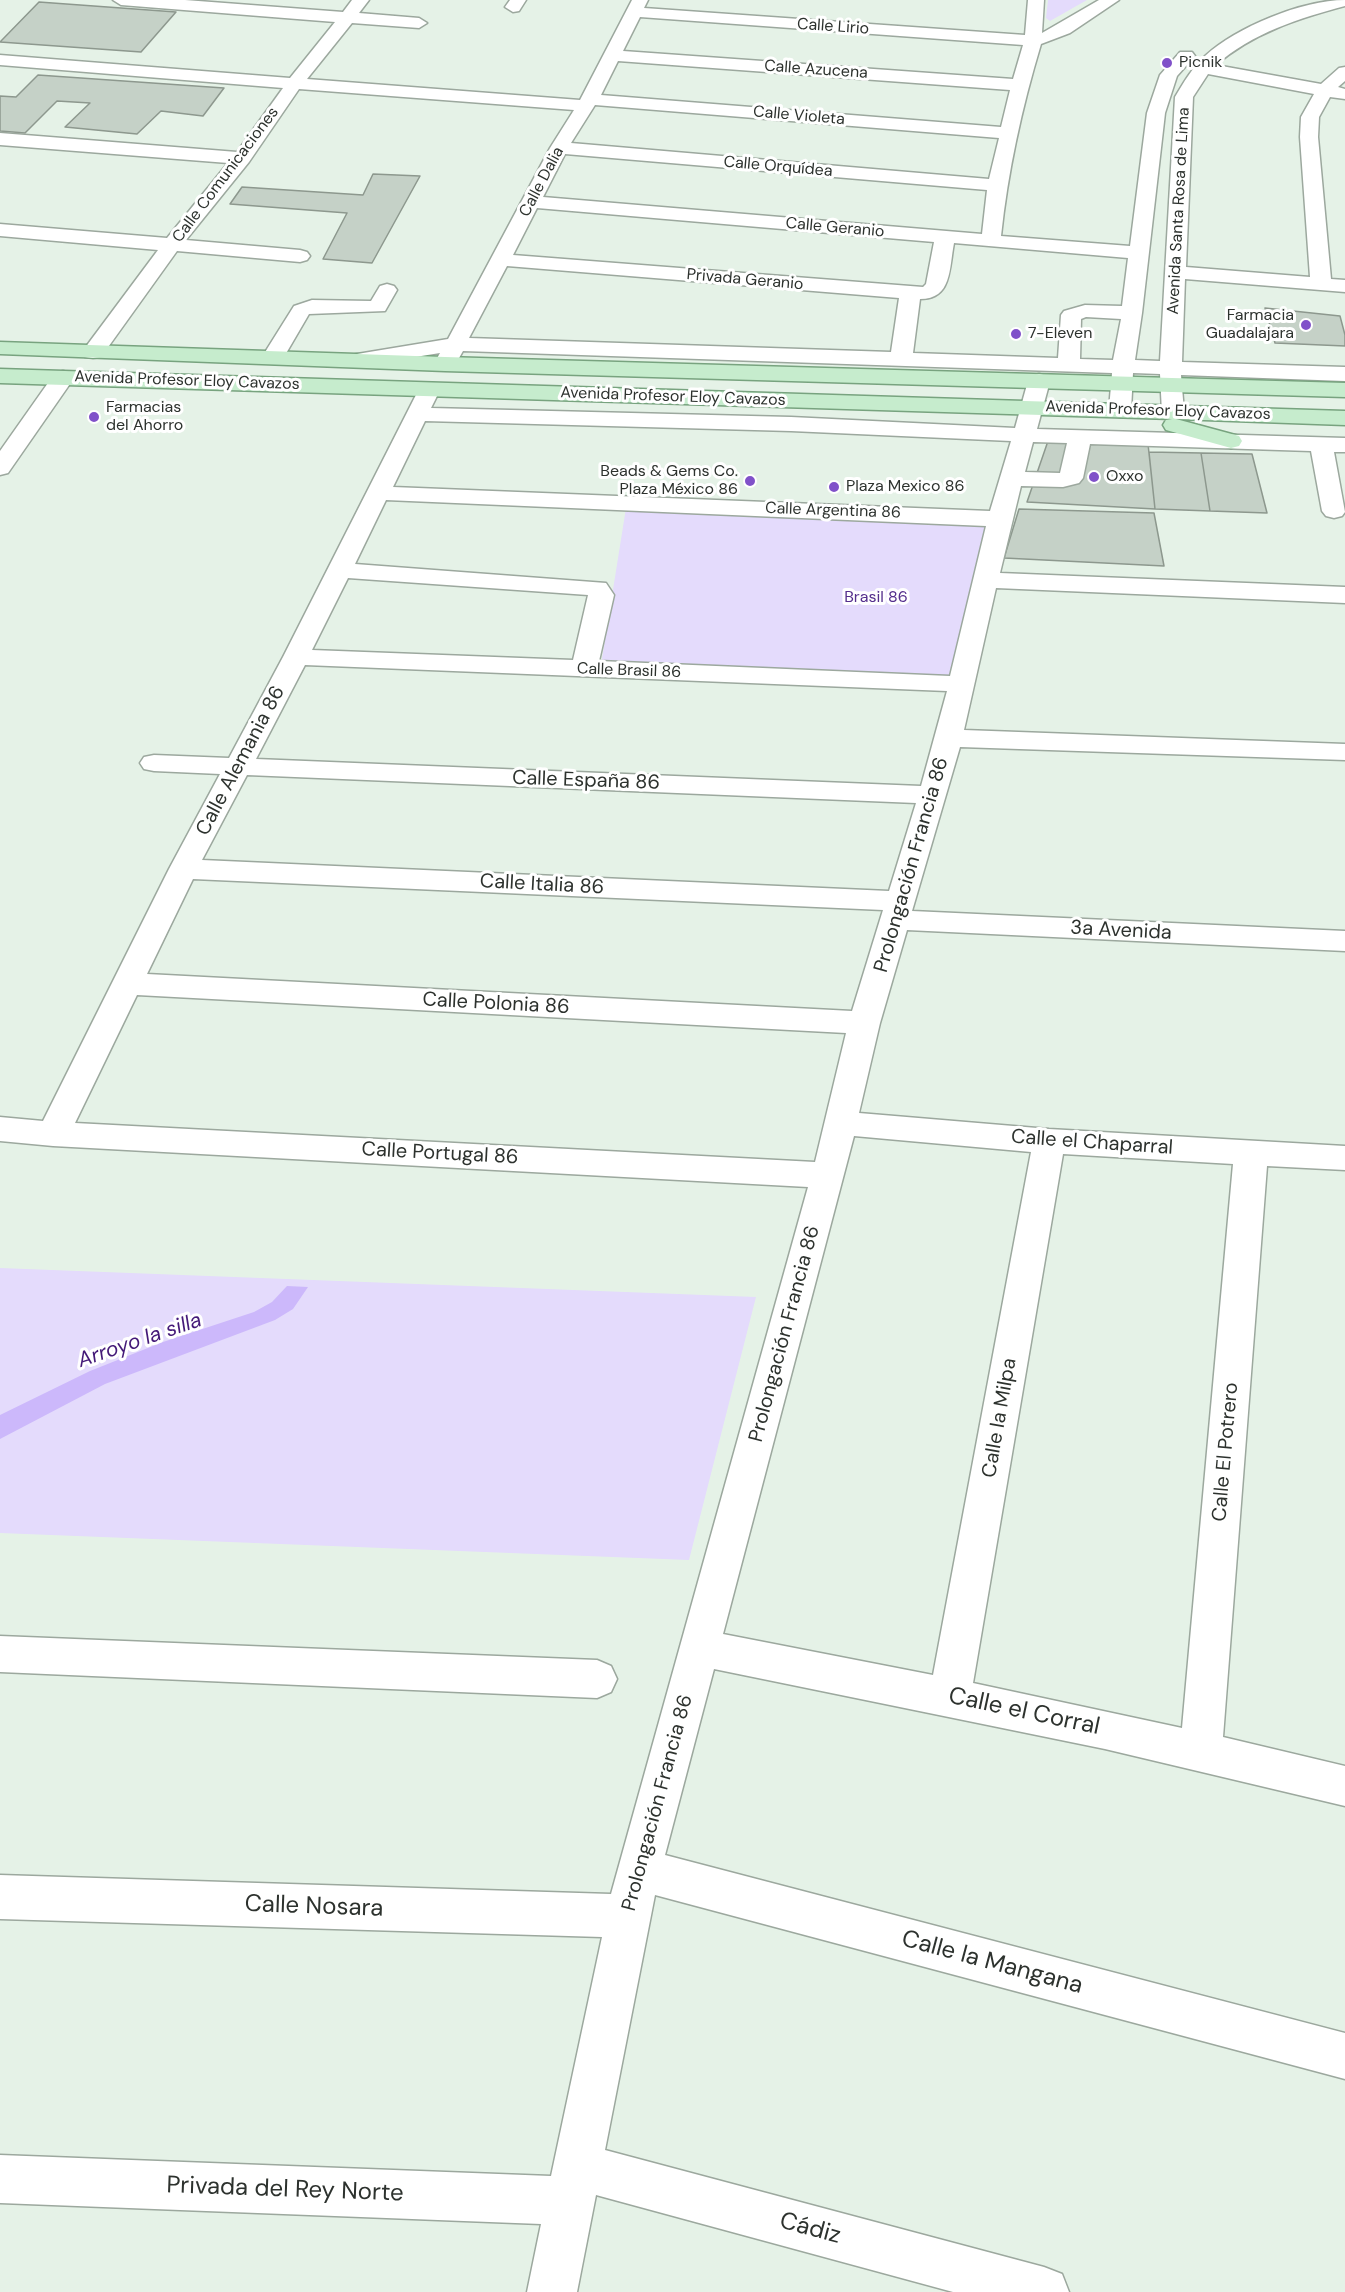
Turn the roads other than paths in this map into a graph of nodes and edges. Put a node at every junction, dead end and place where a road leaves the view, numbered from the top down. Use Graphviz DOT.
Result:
graph roads {
  1 [pos="121,0"];
  2 [pos="361,0"];
  3 [pos="1027,0"];
  4 [pos="1036,0"];
  5 [pos="1111,0"];
  6 [pos="1293,0"];
  7 [pos="1345,1"];
  8 [pos="637,6"];
  9 [pos="347,17"];
  10 [pos="1238,20"];
  11 [pos="419,23"];
  12 [pos="1033,41"];
  13 [pos="1200,44"];
  14 [pos="612,55"];
  15 [pos="0,60"];
  16 [pos="1205,68"];
  17 [pos="1345,72"];
  18 [pos="294,84"];
  19 [pos="1020,85"];
  20 [pos="1325,90"];
  21 [pos="1345,94"];
  22 [pos="588,102"];
  23 [pos="1009,133"];
  24 [pos="0,140"];
  25 [pos="560,148"];
  26 [pos="242,159"];
  27 [pos="997,185"];
  28 [pos="531,202"];
  29 [pos="0,230"];
  30 [pos="945,237"];
  31 [pos="991,241"];
  32 [pos="172,245"];
  33 [pos="1138,253"];
  34 [pos="300,256"];
  35 [pos="502,260"];
  36 [pos="1176,272"];
  37 [pos="1321,284"];
  38 [pos="1345,286"];
  39 [pos="387,290"];
  40 [pos="910,293"];
  41 [pos="1132,313"];
  42 [pos="454,344"];
  43 [pos="0,348"];
  44 [pos="93,352"];
  45 [pos="273,357"];
  46 [pos="901,359"];
  47 [pos="359,360"];
  48 [pos="445,364"];
  49 [pos="1069,364"];
  50 [pos="1345,374"];
  51 [pos="1123,375"];
  52 [pos="0,376"];
  53 [pos="1171,376"];
  54 [pos="63,378"];
  55 [pos="1039,381"];
  56 [pos="430,389"];
  57 [pos="1345,390"];
  58 [pos="566,394"];
  59 [pos="956,405"];
  60 [pos="1120,410"];
  61 [pos="1173,412"];
  62 [pos="417,414"];
  63 [pos="596,418"];
  64 [pos="1345,418"];
  65 [pos="1027,421"];
  66 [pos="725,422"];
  67 [pos="791,424"];
  68 [pos="954,430"];
  69 [pos="1080,436"];
  70 [pos="1231,441"];
  71 [pos="699,443"];
  72 [pos="1321,444"];
  73 [pos="1345,445"];
  74 [pos="924,450"];
  75 [pos="0,468"];
  76 [pos="1011,478"];
  77 [pos="377,493"];
  78 [pos="1334,512"];
  79 [pos="1000,519"];
  80 [pos="341,570"];
  81 [pos="986,580"];
  82 [pos="1345,595"];
  83 [pos="296,657"];
  84 [pos="584,670"];
  85 [pos="962,684"];
  86 [pos="949,738"];
  87 [pos="1345,752"];
  88 [pos="154,762"];
  89 [pos="238,766"];
  90 [pos="933,795"];
  91 [pos="183,869"];
  92 [pos="899,911"];
  93 [pos="1345,941"];
  94 [pos="128,984"];
  95 [pos="864,1023"];
  96 [pos="840,1124"];
  97 [pos="0,1128"];
  98 [pos="53,1134"];
  99 [pos="1049,1141"];
  100 [pos="1251,1153"];
  101 [pos="1345,1158"];
  102 [pos="828,1175"];
  103 [pos="701,1648"];
  104 [pos="0,1654"];
  105 [pos="597,1679"];
  106 [pos="950,1696"];
  107 [pos="1201,1750"];
  108 [pos="1345,1786"];
  109 [pos="639,1870"];
  110 [pos="0,1897"];
  111 [pos="628,1916"];
  112 [pos="1345,2055"];
  113 [pos="0,2179"];
  114 [pos="573,2184"];
  115 [pos="552,2292"];
  116 [pos="1044,2292"];
  1 -- 9 [label="street"];
  2 -- 9 [label="street, Calle Comunicaciones"];
  3 -- 4 [label="street"];
  4 -- 12 [label="street"];
  5 -- 12 [label="street"];
  6 -- 10 [label="street"];
  7 -- 16 [label="street, Avenida Santa Rosa de Lima"];
  8 -- 12 [label="street, Calle Lirio"];
  8 -- 14 [label="street, Calle Dalia"];
  9 -- 11 [label="street"];
  9 -- 18 [label="street, Calle Comunicaciones"];
  12 -- 19 [label="street"];
  13 -- 33 [label="street, Avenida Santa Rosa de Lima"];
  14 -- 19 [label="street, Calle Azucena"];
  14 -- 22 [label="street, Calle Dalia"];
  15 -- 18 [label="street, Calle Violeta"];
  16 -- 20 [label="street"];
  16 -- 36 [label="street, Avenida Santa Rosa de Lima"];
  17 -- 20 [label="street"];
  18 -- 22 [label="street, Calle Violeta"];
  18 -- 26 [label="street, Calle Comunicaciones"];
  19 -- 23 [label="street"];
  20 -- 21 [label="street"];
  20 -- 37 [label="street"];
  22 -- 23 [label="street, Calle Violeta"];
  22 -- 25 [label="street, Calle Dalia"];
  23 -- 27 [label="street"];
  24 -- 26 [label="street"];
  25 -- 27 [label="street, Calle Orquídea"];
  25 -- 28 [label="street, Calle Dalia"];
  26 -- 32 [label="street, Calle Comunicaciones"];
  27 -- 31 [label="street"];
  28 -- 30 [label="street, Calle Geranio"];
  28 -- 35 [label="street, Calle Dalia"];
  29 -- 32 [label="street"];
  30 -- 31 [label="street, Calle Geranio"];
  30 -- 40 [label="street, Privada Geranio"];
  31 -- 33 [label="street, Calle Geranio"];
  32 -- 34 [label="street"];
  32 -- 44 [label="street, Calle Comunicaciones"];
  33 -- 41 [label="street, Avenida Santa Rosa de Lima"];
  35 -- 40 [label="street, Privada Geranio"];
  35 -- 42 [label="street, Calle Dalia"];
  36 -- 37 [label="street"];
  36 -- 53 [label="street, Avenida Santa Rosa de Lima"];
  37 -- 38 [label="street"];
  39 -- 45 [label="street"];
  40 -- 46 [label="street"];
  41 -- 49 [label="street"];
  41 -- 51 [label="street, Avenida Santa Rosa de Lima"];
  42 -- 46 [label="street"];
  42 -- 47 [label="street"];
  42 -- 48 [label="street, Calle Dalia"];
  43 -- 44 [label="main road, Avenida Profesor Eloy Cavazos"];
  44 -- 45 [label="main road, Avenida Profesor Eloy Cavazos"];
  45 -- 47 [label="main road, Avenida Profesor Eloy Cavazos"];
  46 -- 49 [label="street"];
  47 -- 48 [label="main road, Avenida Profesor Eloy Cavazos"];
  48 -- 55 [label="main road, Avenida Profesor Eloy Cavazos"];
  49 -- 51 [label="street"];
  50 -- 53 [label="street"];
  51 -- 53 [label="main road, Avenida Profesor Eloy Cavazos"];
  51 -- 55 [label="main road, Avenida Profesor Eloy Cavazos"];
  51 -- 60 [label="street, Avenida Santa Rosa de Lima"];
  52 -- 54 [label="main road, Avenida Profesor Eloy Cavazos"];
  53 -- 57 [label="main road, Avenida Profesor Eloy Cavazos"];
  53 -- 61 [label="street, Avenida Santa Rosa de Lima"];
  54 -- 56 [label="main road, Avenida Profesor Eloy Cavazos"];
  54 -- 75 [label="street"];
  55 -- 65 [label="street, Prolongación Francia 86"];
  56 -- 58 [label="main road, Avenida Profesor Eloy Cavazos"];
  56 -- 62 [label="street, Calle Alemania 86"];
  58 -- 59 [label="main road, Avenida Profesor Eloy Cavazos"];
  58 -- 66 [label="main road"];
  59 -- 65 [label="main road, Avenida Profesor Eloy Cavazos"];
  59 -- 67 [label="main road"];
  60 -- 61 [label="main road, Avenida Profesor Eloy Cavazos"];
  60 -- 65 [label="main road, Avenida Profesor Eloy Cavazos"];
  60 -- 70 [label="main road"];
  61 -- 64 [label="main road, Avenida Profesor Eloy Cavazos"];
  62 -- 63 [label="street"];
  62 -- 77 [label="street, Calle Alemania 86"];
  63 -- 66 [label="street"];
  63 -- 71 [label="street"];
  65 -- 68 [label="street"];
  65 -- 69 [label="street"];
  65 -- 76 [label="street, Prolongación Francia 86"];
  66 -- 67 [label="street"];
  67 -- 68 [label="street"];
  68 -- 74 [label="street"];
  69 -- 70 [label="street"];
  69 -- 76 [label="street"];
  70 -- 72 [label="street"];
  72 -- 73 [label="street"];
  72 -- 78 [label="street"];
  76 -- 79 [label="street, Prolongación Francia 86"];
  77 -- 79 [label="street, Calle Argentina 86"];
  77 -- 80 [label="street, Calle Alemania 86"];
  79 -- 81 [label="street, Prolongación Francia 86"];
  80 -- 83 [label="street, Calle Alemania 86"];
  80 -- 84 [label="street"];
  81 -- 82 [label="street"];
  81 -- 85 [label="street, Prolongación Francia 86"];
  83 -- 84 [label="street, Calle Brasil 86"];
  83 -- 89 [label="street, Calle Alemania 86"];
  84 -- 85 [label="street, Calle Brasil 86"];
  85 -- 86 [label="street, Prolongación Francia 86"];
  86 -- 87 [label="street"];
  86 -- 90 [label="street, Prolongación Francia 86"];
  88 -- 89 [label="street, Calle España 86"];
  89 -- 90 [label="street, Calle España 86"];
  89 -- 91 [label="street, Calle Alemania 86"];
  90 -- 92 [label="street, Prolongación Francia 86"];
  91 -- 92 [label="street, Calle Italia 86"];
  91 -- 94 [label="street, Calle Alemania 86"];
  92 -- 93 [label="street, 3a Avenida"];
  92 -- 95 [label="street, Prolongación Francia 86"];
  94 -- 95 [label="street, Calle Polonia 86"];
  94 -- 98 [label="street, Calle Alemania 86"];
  95 -- 96 [label="street, Prolongación Francia 86"];
  96 -- 99 [label="street, Calle el Chaparral"];
  96 -- 102 [label="street, Prolongación Francia 86"];
  97 -- 98 [label="street, Calle Portugal 86"];
  98 -- 102 [label="street, Calle Portugal 86"];
  99 -- 100 [label="street, Calle el Chaparral"];
  99 -- 106 [label="street, Calle la Milpa"];
  100 -- 101 [label="street, Calle el Chaparral"];
  100 -- 107 [label="street, Calle El Potrero"];
  102 -- 103 [label="street, Prolongación Francia 86"];
  103 -- 106 [label="street, Calle el Corral"];
  103 -- 109 [label="street, Prolongación Francia 86"];
  104 -- 105 [label="street"];
  106 -- 107 [label="street, Calle el Corral"];
  107 -- 108 [label="street, Calle el Corral"];
  109 -- 111 [label="street, Prolongación Francia 86"];
  109 -- 112 [label="street, Calle la Mangana"];
  110 -- 111 [label="street, Calle Nosara"];
  111 -- 114 [label="street, Prolongación Francia 86"];
  113 -- 114 [label="street, Privada del Rey Norte"];
  114 -- 115 [label="street, Prolongación Francia 86"];
  114 -- 116 [label="street, Cádiz"];
}
